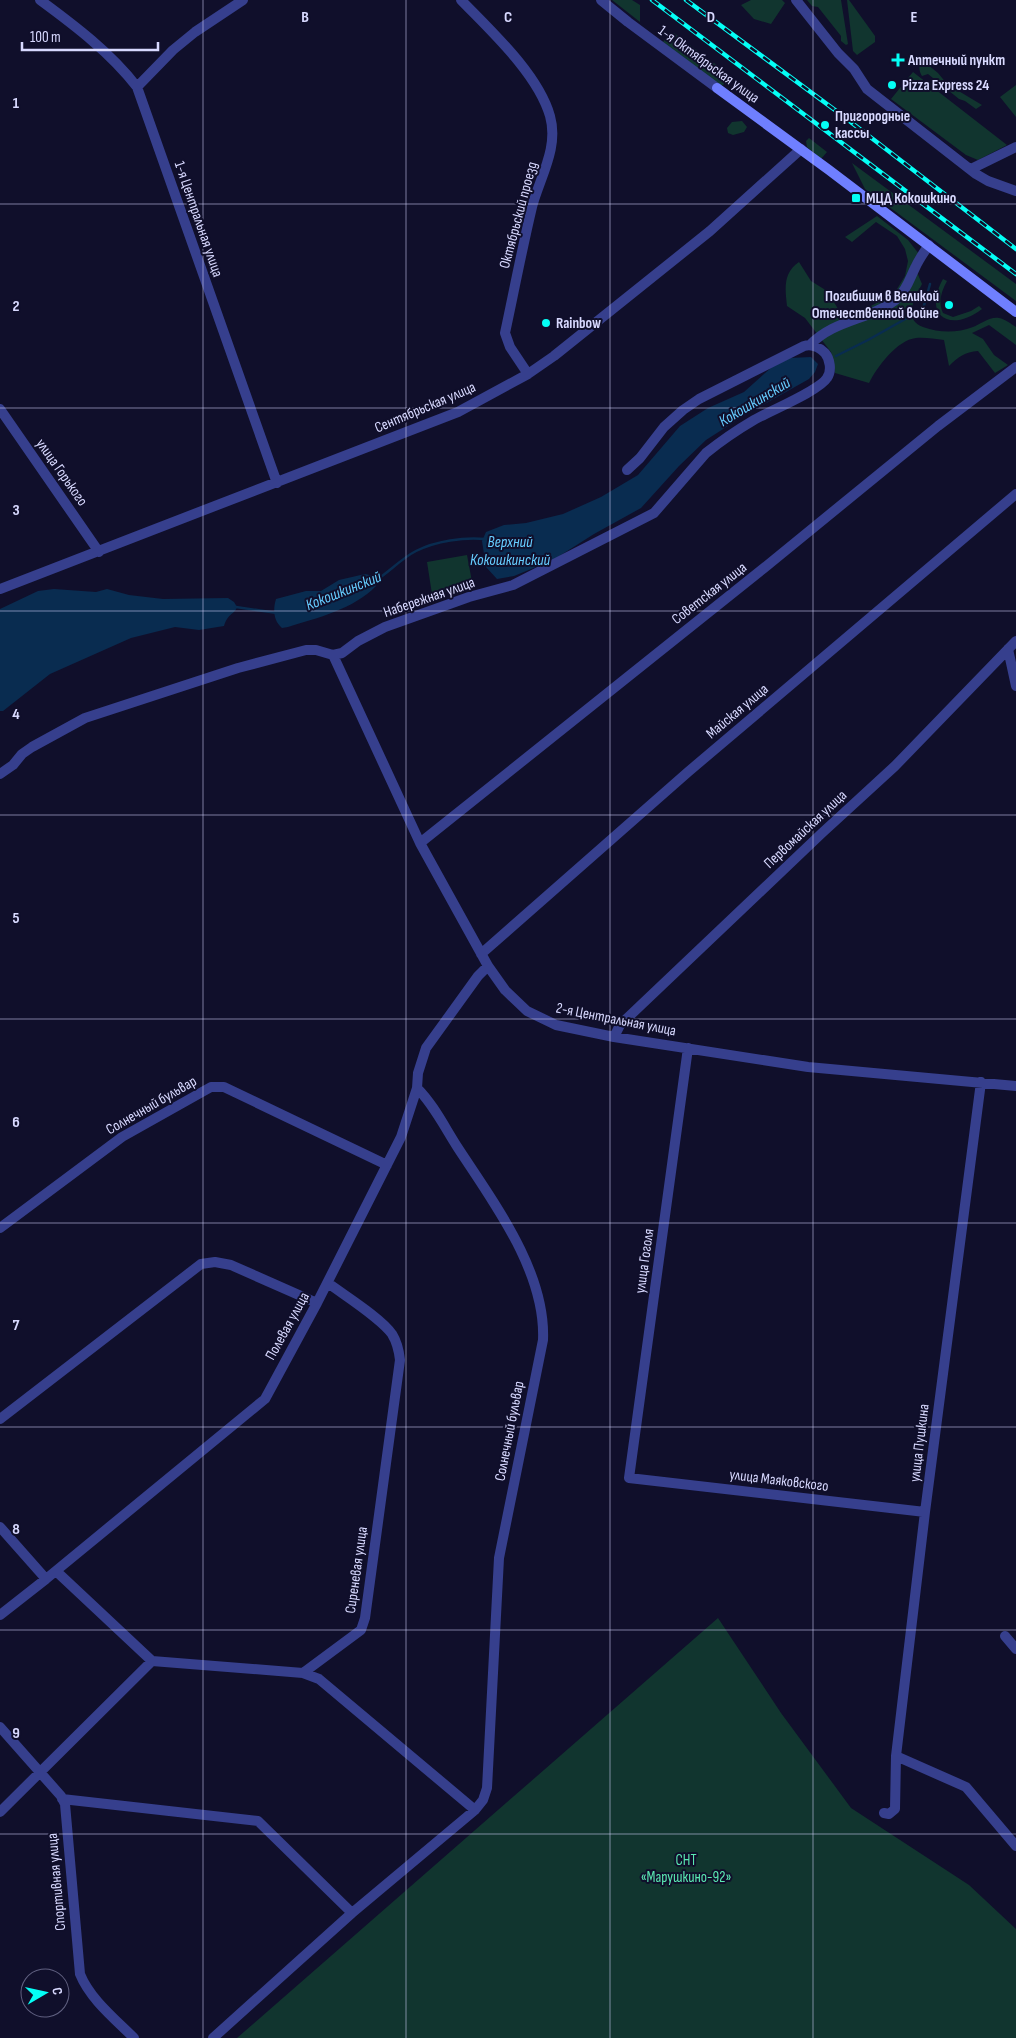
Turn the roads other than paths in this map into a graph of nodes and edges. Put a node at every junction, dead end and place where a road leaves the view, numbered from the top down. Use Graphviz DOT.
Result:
graph roads {
  1 [pos="40,0"];
  2 [pos="243,0"];
  3 [pos="461,0"];
  4 [pos="602,0"];
  5 [pos="796,0"];
  6 [pos="137,86"];
  7 [pos="1016,147"];
  8 [pos="801,149"];
  9 [pos="971,169"];
  10 [pos="1016,191"];
  11 [pos="929,244"];
  12 [pos="1016,312"];
  13 [pos="813,346"];
  14 [pos="1016,367"];
  15 [pos="528,374"];
  16 [pos="0,409"];
  17 [pos="627,470"];
  18 [pos="277,484"];
  19 [pos="1016,494"];
  20 [pos="99,552"];
  21 [pos="0,589"];
  22 [pos="1016,641"];
  23 [pos="1008,649"];
  24 [pos="333,655"];
  25 [pos="1016,686"];
  26 [pos="0,774"];
  27 [pos="420,843"];
  28 [pos="481,954"];
  29 [pos="488,966"];
  30 [pos="614,1037"];
  31 [pos="688,1048"];
  32 [pos="981,1082"];
  33 [pos="1016,1086"];
  34 [pos="417,1088"];
  35 [pos="387,1165"];
  36 [pos="0,1228"];
  37 [pos="328,1282"];
  38 [pos="317,1303"];
  39 [pos="0,1419"];
  40 [pos="629,1478"];
  41 [pos="925,1512"];
  42 [pos="0,1527"];
  43 [pos="56,1571"];
  44 [pos="46,1579"];
  45 [pos="0,1614"];
  46 [pos="1005,1636"];
  47 [pos="1016,1649"];
  48 [pos="152,1662"];
  49 [pos="303,1673"];
  50 [pos="0,1727"];
  51 [pos="896,1756"];
  52 [pos="40,1774"];
  53 [pos="62,1799"];
  54 [pos="475,1810"];
  55 [pos="0,1812"];
  56 [pos="884,1813"];
  57 [pos="1016,1846"];
  58 [pos="352,1913"];
  59 [pos="134,2038"];
  60 [pos="213,2038"];
  1 -- 6 [label="street, 1-я Центральная улица"];
  2 -- 6 [label="street"];
  3 -- 15 [label="street, Октябрьский проезд"];
  4 -- 8 [label="street, 1-я Октябрьская улица"];
  5 -- 9 [label="street"];
  6 -- 18 [label="street, 1-я Центральная улица"];
  7 -- 9 [label="street"];
  8 -- 11 [label="street, 1-я Октябрьская улица"];
  8 -- 15 [label="street, Сентябрьская улица"];
  9 -- 10 [label="street"];
  11 -- 12 [label="street, 1-я Октябрьская улица"];
  11 -- 13 [label="street"];
  13 -- 17 [label="street"];
  13 -- 24 [label="street, Набережная улица"];
  14 -- 27 [label="street, Советская улица"];
  15 -- 18 [label="street, Сентябрьская улица"];
  16 -- 20 [label="street, улица Горького"];
  18 -- 20 [label="street, Сентябрьская улица"];
  19 -- 28 [label="street, Майская улица"];
  20 -- 21 [label="street, Сентябрьская улица"];
  22 -- 23 [label="street, Первомайская улица"];
  23 -- 25 [label="street"];
  23 -- 30 [label="street, Первомайская улица"];
  24 -- 26 [label="street"];
  24 -- 27 [label="street, 2-я Центральная улица"];
  27 -- 28 [label="street, 2-я Центральная улица"];
  28 -- 29 [label="street, 2-я Центральная улица"];
  29 -- 30 [label="street, 2-я Центральная улица"];
  29 -- 34 [label="street, Полевая улица"];
  30 -- 31 [label="street, 2-я Центральная улица"];
  31 -- 32 [label="street, 2-я Центральная улица"];
  31 -- 40 [label="street, улица Гоголя"];
  32 -- 33 [label="street, 2-я Центральная улица"];
  32 -- 41 [label="street, улица Пушкина"];
  34 -- 35 [label="street, Полевая улица"];
  34 -- 54 [label="street, Солнечный бульвар"];
  35 -- 36 [label="street, Солнечный бульвар"];
  35 -- 37 [label="street, Полевая улица"];
  37 -- 38 [label="street, Полевая улица"];
  37 -- 49 [label="street, Сиреневая улица"];
  38 -- 39 [label="street"];
  38 -- 43 [label="street, Полевая улица"];
  40 -- 41 [label="street, улица Маяковского"];
  41 -- 51 [label="street, улица Пушкина"];
  42 -- 44 [label="street"];
  43 -- 44 [label="street, Полевая улица"];
  43 -- 48 [label="street"];
  44 -- 45 [label="street, Полевая улица"];
  46 -- 47 [label="street"];
  48 -- 49 [label="street"];
  48 -- 52 [label="street"];
  49 -- 54 [label="street"];
  50 -- 52 [label="street"];
  51 -- 56 [label="street, улица Пушкина"];
  51 -- 57 [label="street"];
  52 -- 53 [label="street"];
  52 -- 55 [label="street"];
  53 -- 58 [label="street"];
  53 -- 59 [label="street, Спортивная улица"];
  54 -- 58 [label="street"];
  58 -- 60 [label="street"];
}
